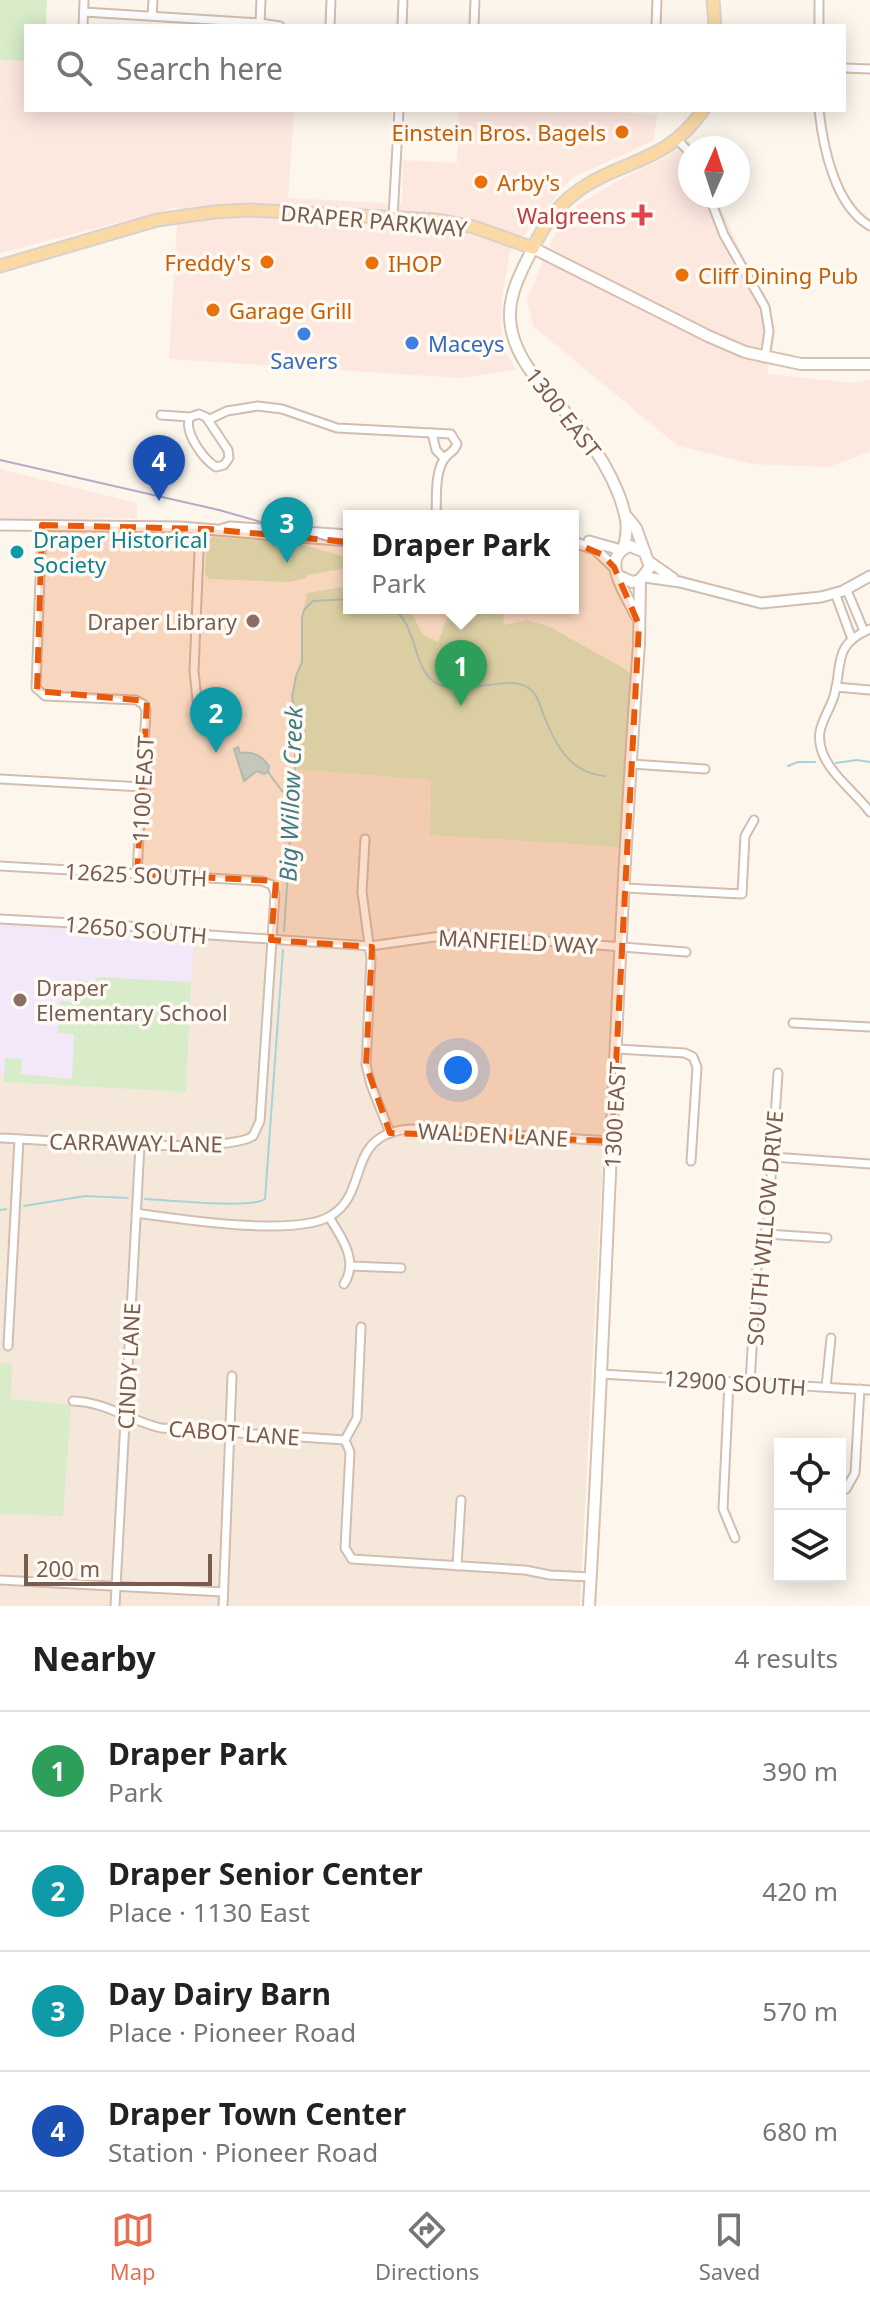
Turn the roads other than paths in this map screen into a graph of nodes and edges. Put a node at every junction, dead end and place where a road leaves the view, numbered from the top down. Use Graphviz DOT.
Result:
graph roads {
  1 [pos="84,0"];
  2 [pos="153,0"];
  3 [pos="261,0"];
  4 [pos="331,0"];
  5 [pos="403,0"];
  6 [pos="475,0"];
  7 [pos="657,0"];
  8 [pos="713,0"];
  9 [pos="819,0"];
  10 [pos="84,12"];
  11 [pos="152,16"];
  12 [pos="260,23"];
  13 [pos="83,24"];
  14 [pos="267,24"];
  15 [pos="330,24"];
  16 [pos="402,24"];
  17 [pos="474,24"];
  18 [pos="656,24"];
  19 [pos="715,24"];
  20 [pos="819,24"];
  21 [pos="846,68"];
  22 [pos="870,69"];
  23 [pos="399,112"];
  24 [pos="701,112"];
  25 [pos="819,112"];
  26 [pos="677,139"];
  27 [pos="714,208"];
  28 [pos="393,217"];
  29 [pos="870,226"];
  30 [pos="533,248"];
  31 [pos="0,266"];
  32 [pos="765,358"];
  33 [pos="870,364"];
  34 [pos="161,415"];
  35 [pos="190,417"];
  36 [pos="208,420"];
  37 [pos="432,433"];
  38 [pos="444,458"];
  39 [pos="436,510"];
  40 [pos="627,516"];
  41 [pos="0,525"];
  42 [pos="42,525"];
  43 [pos="200,528"];
  44 [pos="220,529"];
  45 [pos="343,535"];
  46 [pos="343,541"];
  47 [pos="579,542"];
  48 [pos="579,544"];
  49 [pos="622,550"];
  50 [pos="647,557"];
  51 [pos="616,572"];
  52 [pos="870,576"];
  53 [pos="642,579"];
  54 [pos="680,582"];
  55 [pos="846,588"];
  56 [pos="835,593"];
  57 [pos="639,625"];
  58 [pos="867,630"];
  59 [pos="852,639"];
  60 [pos="836,687"];
  61 [pos="870,690"];
  62 [pos="198,709"];
  63 [pos="632,764"];
  64 [pos="705,769"];
  65 [pos="0,779"];
  66 [pos="142,787"];
  67 [pos="870,812"];
  68 [pos="754,820"];
  69 [pos="365,839"];
  70 [pos="0,866"];
  71 [pos="137,874"];
  72 [pos="272,885"];
  73 [pos="625,888"];
  74 [pos="0,919"];
  75 [pos="271,940"];
  76 [pos="370,946"];
  77 [pos="622,947"];
  78 [pos="686,952"];
  79 [pos="793,1023"];
  80 [pos="870,1027"];
  81 [pos="617,1049"];
  82 [pos="778,1073"];
  83 [pos="390,1133"];
  84 [pos="2,1138"];
  85 [pos="19,1139"];
  86 [pos="612,1141"];
  87 [pos="140,1145"];
  88 [pos="773,1157"];
  89 [pos="691,1161"];
  90 [pos="870,1164"];
  91 [pos="136,1213"];
  92 [pos="329,1217"];
  93 [pos="766,1234"];
  94 [pos="827,1238"];
  95 [pos="350,1266"];
  96 [pos="401,1268"];
  97 [pos="344,1284"];
  98 [pos="361,1327"];
  99 [pos="831,1338"];
  100 [pos="8,1346"];
  101 [pos="601,1374"];
  102 [pos="232,1376"];
  103 [pos="729,1382"];
  104 [pos="750,1383"];
  105 [pos="826,1387"];
  106 [pos="860,1389"];
  107 [pos="870,1390"];
  108 [pos="73,1401"];
  109 [pos="125,1416"];
  110 [pos="232,1432"];
  111 [pos="345,1440"];
  112 [pos="846,1489"];
  113 [pos="461,1500"];
  114 [pos="735,1538"];
  115 [pos="457,1566"];
  116 [pos="591,1577"];
  117 [pos="0,1580"];
  118 [pos="116,1586"];
  119 [pos="223,1592"];
  120 [pos="115,1606"];
  121 [pos="223,1606"];
  122 [pos="589,1606"];
  1 -- 10 [label="street"];
  2 -- 11 [label="street"];
  3 -- 12 [label="street"];
  4 -- 15 [label="street"];
  5 -- 16 [label="street"];
  6 -- 17 [label="street"];
  7 -- 18 [label="street"];
  8 -- 19 [label="main road"];
  9 -- 20 [label="street"];
  10 -- 11 [label="street"];
  10 -- 13 [label="street"];
  11 -- 12 [label="street"];
  12 -- 14 [label="street"];
  21 -- 22 [label="street"];
  23 -- 28 [label="street"];
  24 -- 26 [label="main road, 1300 EAST"];
  25 -- 29 [label="street"];
  26 -- 30 [label="main road, 1300 EAST"];
  27 -- 32 [label="street"];
  28 -- 30 [label="main road, DRAPER PARKWAY"];
  28 -- 31 [label="main road, DRAPER PARKWAY"];
  30 -- 32 [label="main road, DRAPER PARKWAY"];
  30 -- 40 [label="main road, 1300 EAST"];
  32 -- 33 [label="main road, DRAPER PARKWAY"];
  34 -- 35 [label="street"];
  35 -- 36 [label="street"];
  35 -- 36 [label="street"];
  36 -- 37 [label="street"];
  37 -- 38 [label="street"];
  37 -- 38 [label="street"];
  38 -- 39 [label="street"];
  40 -- 49 [label="main road, 1300 EAST"];
  40 -- 50 [label="main road, 1300 EAST"];
  41 -- 42 [label="street"];
  42 -- 43 [label="street"];
  42 -- 66 [label="street, 1100 EAST"];
  43 -- 44 [label="street"];
  43 -- 62 [label="street"];
  44 -- 45 [label="street"];
  44 -- 46 [label="street"];
  47 -- 49 [label="street"];
  48 -- 51 [label="street"];
  49 -- 50 [label="main road"];
  49 -- 51 [label="main road"];
  50 -- 53 [label="main road"];
  50 -- 54 [label="street"];
  51 -- 53 [label="main road"];
  51 -- 57 [label="main road, 1300 EAST"];
  52 -- 55 [label="street"];
  53 -- 54 [label="street"];
  53 -- 57 [label="main road, 1300 EAST"];
  54 -- 56 [label="street"];
  55 -- 56 [label="street"];
  55 -- 58 [label="street"];
  56 -- 59 [label="street"];
  57 -- 63 [label="main road, 1300 EAST"];
  58 -- 59 [label="street"];
  59 -- 60 [label="street"];
  60 -- 61 [label="street"];
  60 -- 67 [label="street"];
  63 -- 64 [label="street"];
  63 -- 73 [label="main road, 1300 EAST"];
  65 -- 66 [label="street"];
  66 -- 71 [label="street, 1100 EAST"];
  68 -- 73 [label="street"];
  69 -- 76 [label="street"];
  70 -- 71 [label="street, 12625 SOUTH"];
  71 -- 72 [label="street, 12625 SOUTH"];
  72 -- 75 [label="street, CARRAWAY LANE"];
  73 -- 77 [label="main road, 1300 EAST"];
  74 -- 75 [label="street, 12650 SOUTH"];
  75 -- 76 [label="street, MANFIELD WAY"];
  75 -- 87 [label="street, CARRAWAY LANE"];
  76 -- 77 [label="street, MANFIELD WAY"];
  76 -- 83 [label="street"];
  77 -- 78 [label="street, MANFIELD WAY"];
  77 -- 81 [label="main road, 1300 EAST"];
  79 -- 80 [label="street"];
  81 -- 86 [label="main road, 1300 EAST"];
  81 -- 89 [label="street"];
  82 -- 88 [label="street, SOUTH WILLOW DRIVE"];
  83 -- 86 [label="street, WALDEN LANE"];
  83 -- 92 [label="street, WALDEN LANE"];
  84 -- 85 [label="street, CARRAWAY LANE"];
  85 -- 87 [label="street, CARRAWAY LANE"];
  85 -- 100 [label="street"];
  86 -- 101 [label="main road, 1300 EAST"];
  87 -- 91 [label="street, CINDY LANE"];
  88 -- 90 [label="street"];
  88 -- 93 [label="street, SOUTH WILLOW DRIVE"];
  91 -- 92 [label="street"];
  91 -- 109 [label="street, CINDY LANE"];
  92 -- 95 [label="street"];
  93 -- 94 [label="street"];
  93 -- 104 [label="street, SOUTH WILLOW DRIVE"];
  95 -- 96 [label="street"];
  95 -- 97 [label="street"];
  98 -- 111 [label="street"];
  99 -- 105 [label="street"];
  101 -- 103 [label="street, 12900 SOUTH"];
  101 -- 116 [label="main road, 1300 EAST"];
  102 -- 110 [label="street"];
  103 -- 104 [label="street, 12900 SOUTH"];
  103 -- 114 [label="street"];
  104 -- 105 [label="street, 12900 SOUTH"];
  105 -- 106 [label="street, 12900 SOUTH"];
  106 -- 107 [label="street, 12900 SOUTH"];
  106 -- 112 [label="street"];
  108 -- 109 [label="street, CABOT LANE"];
  109 -- 110 [label="street, CABOT LANE"];
  109 -- 118 [label="street, CINDY LANE"];
  110 -- 111 [label="street, CABOT LANE"];
  110 -- 119 [label="street"];
  111 -- 115 [label="street"];
  113 -- 115 [label="street"];
  115 -- 116 [label="street"];
  116 -- 122 [label="main road, 1300 EAST"];
  117 -- 118 [label="street"];
  118 -- 119 [label="street"];
  118 -- 120 [label="street, CINDY LANE"];
  119 -- 121 [label="street"];
}
